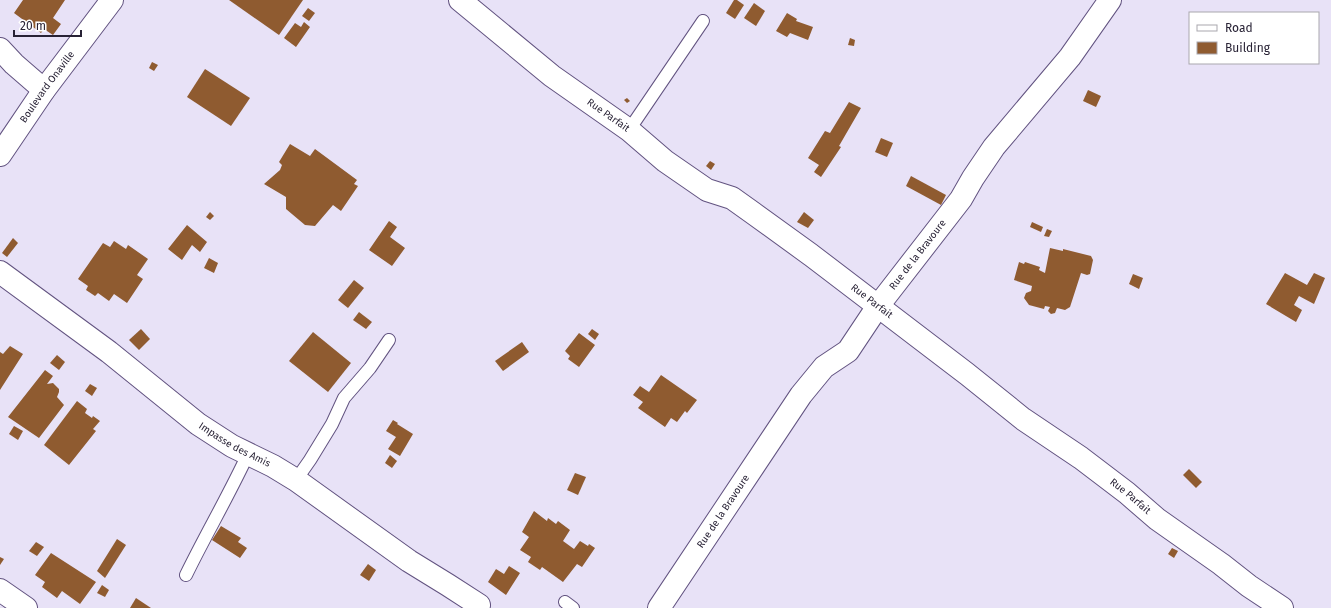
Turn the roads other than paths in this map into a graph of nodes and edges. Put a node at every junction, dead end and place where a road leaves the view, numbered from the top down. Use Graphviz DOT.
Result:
graph roads {
  1 [pos="112,0"];
  2 [pos="460,0"];
  3 [pos="1110,0"];
  4 [pos="703,21"];
  5 [pos="0,49"];
  6 [pos="44,90"];
  7 [pos="629,130"];
  8 [pos="0,155"];
  9 [pos="0,272"];
  10 [pos="878,306"];
  11 [pos="389,340"];
  12 [pos="248,454"];
  13 [pos="296,480"];
  14 [pos="186,575"];
  15 [pos="0,590"];
  16 [pos="479,605"];
  17 [pos="26,608"];
  18 [pos="659,608"];
  19 [pos="1282,608"];
  1 -- 6 [label="street, Boulevard Onaville"];
  2 -- 7 [label="street, Rue Parfait"];
  3 -- 10 [label="street, Rue de la Bravoure"];
  4 -- 7 [label="lane"];
  5 -- 6 [label="street"];
  6 -- 8 [label="street, Boulevard Onaville"];
  7 -- 10 [label="street, Rue Parfait"];
  9 -- 12 [label="street, Impasse des Amis"];
  10 -- 18 [label="street, Rue de la Bravoure"];
  10 -- 19 [label="street, Rue Parfait"];
  11 -- 13 [label="lane"];
  12 -- 13 [label="street, Impasse des Amis"];
  12 -- 14 [label="lane"];
  13 -- 16 [label="street, Impasse des Amis"];
  15 -- 17 [label="street"];
}
